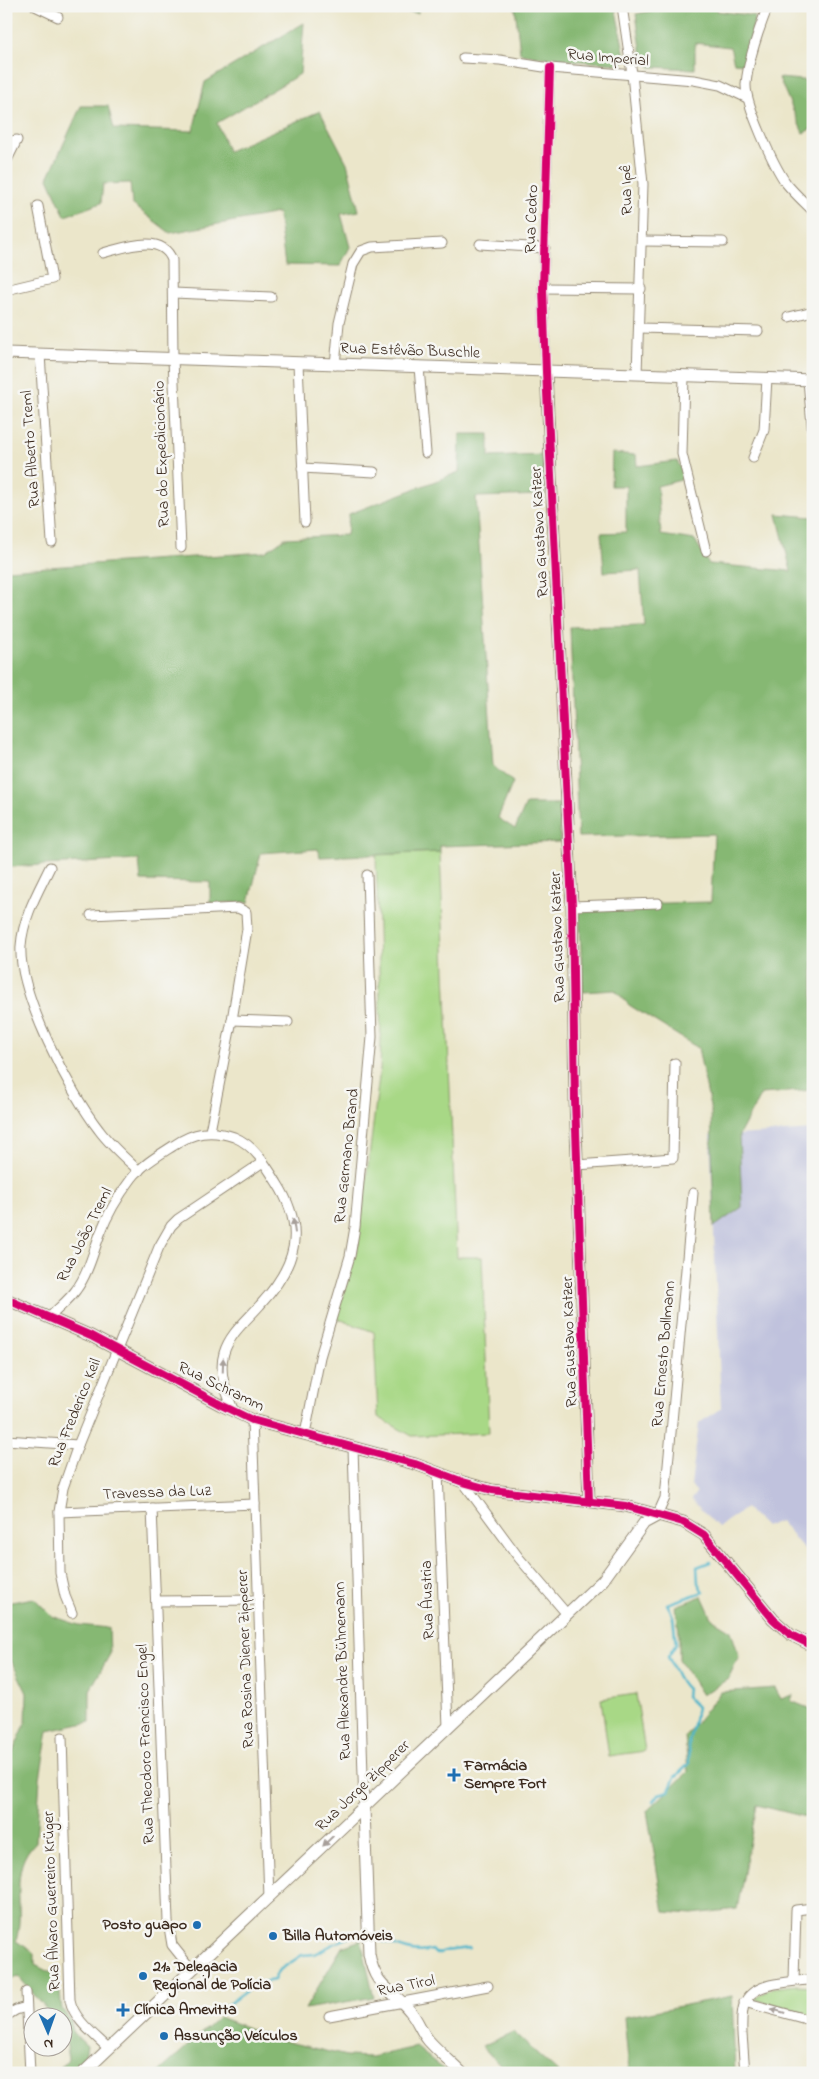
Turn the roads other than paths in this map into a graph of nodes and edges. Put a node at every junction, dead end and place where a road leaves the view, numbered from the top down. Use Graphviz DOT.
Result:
graph roads {
  1 [pos="35,6"];
  2 [pos="622,6"];
  3 [pos="768,6"];
  4 [pos="58,17"];
  5 [pos="463,58"];
  6 [pos="550,68"];
  7 [pos="632,74"];
  8 [pos="747,98"];
  9 [pos="6,142"];
  10 [pos="6,162"];
  11 [pos="38,206"];
  12 [pos="813,211"];
  13 [pos="642,241"];
  14 [pos="723,242"];
  15 [pos="442,243"];
  16 [pos="480,244"];
  17 [pos="545,248"];
  18 [pos="103,253"];
  19 [pos="544,288"];
  20 [pos="640,289"];
  21 [pos="6,290"];
  22 [pos="173,293"];
  23 [pos="272,297"];
  24 [pos="813,311"];
  25 [pos="789,318"];
  26 [pos="639,328"];
  27 [pos="758,331"];
  28 [pos="6,352"];
  29 [pos="40,354"];
  30 [pos="173,359"];
  31 [pos="298,363"];
  32 [pos="335,365"];
  33 [pos="419,368"];
  34 [pos="546,372"];
  35 [pos="637,374"];
  36 [pos="684,376"];
  37 [pos="767,378"];
  38 [pos="811,380"];
  39 [pos="813,437"];
  40 [pos="426,453"];
  41 [pos="753,458"];
  42 [pos="302,468"];
  43 [pos="374,472"];
  44 [pos="304,522"];
  45 [pos="52,542"];
  46 [pos="181,548"];
  47 [pos="706,551"];
  48 [pos="50,867"];
  49 [pos="367,875"];
  50 [pos="658,903"];
  51 [pos="572,906"];
  52 [pos="91,915"];
  53 [pos="232,1020"];
  54 [pos="288,1022"];
  55 [pos="675,1063"];
  56 [pos="210,1131"];
  57 [pos="263,1162"];
  58 [pos="577,1165"];
  59 [pos="139,1171"];
  60 [pos="693,1193"];
  61 [pos="6,1299"];
  62 [pos="50,1317"];
  63 [pos="117,1349"];
  64 [pos="234,1412"];
  65 [pos="252,1420"];
  66 [pos="305,1434"];
  67 [pos="6,1440"];
  68 [pos="78,1445"];
  69 [pos="353,1447"];
  70 [pos="438,1472"];
  71 [pos="463,1482"];
  72 [pos="589,1501"];
  73 [pos="255,1504"];
  74 [pos="152,1508"];
  75 [pos="59,1512"];
  76 [pos="656,1516"];
  77 [pos="259,1600"];
  78 [pos="156,1601"];
  79 [pos="566,1613"];
  80 [pos="72,1614"];
  81 [pos="813,1646"];
  82 [pos="448,1727"];
  83 [pos="62,1737"];
  84 [pos="364,1808"];
  85 [pos="269,1898"];
  86 [pos="813,1908"];
  87 [pos="192,1970"];
  88 [pos="794,1980"];
  89 [pos="813,1980"];
  90 [pos="488,1986"];
  91 [pos="26,1992"];
  92 [pos="402,2002"];
  93 [pos="744,2002"];
  94 [pos="26,2006"];
  95 [pos="22,2008"];
  96 [pos="6,2016"];
  97 [pos="329,2016"];
  98 [pos="813,2021"];
  99 [pos="109,2048"];
  100 [pos="29,2056"];
  101 [pos="30,2073"];
  102 [pos="83,2073"];
  103 [pos="462,2073"];
  104 [pos="745,2073"];
  1 -- 4 [label="street"];
  2 -- 7 [label="street, Rua Ipê"];
  3 -- 8 [label="street"];
  5 -- 6 [label="street, Rua Imperial"];
  6 -- 7 [label="street, Rua Imperial"];
  6 -- 17 [label="street, Rua Cedro"];
  7 -- 8 [label="street, Rua Imperial"];
  7 -- 13 [label="street, Rua Ipê"];
  8 -- 12 [label="street"];
  9 -- 10 [label="street"];
  11 -- 21 [label="street"];
  13 -- 14 [label="street"];
  13 -- 20 [label="street, Rua Ipê"];
  15 -- 32 [label="street"];
  16 -- 17 [label="street"];
  17 -- 19 [label="street, Rua Cedro"];
  18 -- 22 [label="street, Rua do Expedicionário"];
  19 -- 20 [label="street"];
  19 -- 34 [label="street, Rua Cedro"];
  20 -- 26 [label="street, Rua Ipê"];
  22 -- 23 [label="street"];
  22 -- 30 [label="street, Rua do Expedicionário"];
  24 -- 25 [label="street"];
  26 -- 27 [label="street"];
  26 -- 35 [label="street, Rua Ipê"];
  28 -- 29 [label="street, Rua Estêvão Buschle"];
  29 -- 30 [label="street, Rua Estêvão Buschle"];
  29 -- 45 [label="street, Rua Alberto Treml"];
  30 -- 31 [label="street, Rua Estêvão Buschle"];
  30 -- 46 [label="street, Rua do Expedicionário"];
  31 -- 32 [label="street, Rua Estêvão Buschle"];
  31 -- 42 [label="street"];
  32 -- 33 [label="street, Rua Estêvão Buschle"];
  33 -- 34 [label="street, Rua Estêvão Buschle"];
  33 -- 40 [label="street"];
  34 -- 35 [label="street, Rua Estêvão Buschle"];
  34 -- 51 [label="street, Rua Gustavo Katzer"];
  35 -- 36 [label="street, Rua Estêvão Buschle"];
  36 -- 37 [label="street, Rua Estêvão Buschle"];
  36 -- 47 [label="street"];
  37 -- 38 [label="street, Rua Estêvão Buschle"];
  37 -- 41 [label="street"];
  38 -- 39 [label="street"];
  42 -- 43 [label="street"];
  42 -- 44 [label="street"];
  48 -- 59 [label="street"];
  49 -- 66 [label="street, Rua Germano Brand"];
  50 -- 51 [label="street"];
  51 -- 58 [label="street, Rua Gustavo Katzer"];
  52 -- 53 [label="street"];
  53 -- 54 [label="street"];
  53 -- 56 [label="street"];
  55 -- 58 [label="street"];
  56 -- 57 [label="street"];
  56 -- 59 [label="street, Rua João Treml"];
  57 -- 63 [label="street, Rua Frederico Keil"];
  64 -- 57 [label="street, one-way"];
  58 -- 72 [label="street, Rua Gustavo Katzer"];
  59 -- 62 [label="street, Rua João Treml"];
  60 -- 76 [label="street, Rua Ernesto Bollmann"];
  61 -- 62 [label="street, Rua Schramm"];
  62 -- 63 [label="street, Rua Schramm"];
  63 -- 64 [label="street, Rua Schramm"];
  63 -- 68 [label="street, Rua Frederico Keil"];
  64 -- 65 [label="street, Rua Schramm"];
  65 -- 66 [label="street, Rua Schramm"];
  65 -- 73 [label="street, Rua Rosina Diener Zipperer"];
  66 -- 69 [label="street, Rua Schramm"];
  67 -- 68 [label="street"];
  68 -- 75 [label="street, Rua Frederico Keil"];
  69 -- 70 [label="street, Rua Schramm"];
  69 -- 84 [label="street, Rua Alexandre Bühnemann"];
  70 -- 71 [label="street, Rua Schramm"];
  70 -- 82 [label="street, Rua Áustria"];
  71 -- 72 [label="street, Rua Schramm"];
  71 -- 79 [label="street"];
  72 -- 76 [label="street, Rua Schramm"];
  73 -- 74 [label="street, Travessa da Luz"];
  73 -- 77 [label="street, Rua Rosina Diener Zipperer"];
  74 -- 75 [label="street, Travessa da Luz"];
  74 -- 78 [label="street, Rua Theodoro Francisco Engel"];
  75 -- 80 [label="street, Rua Frederico Keil"];
  76 -- 79 [label="street, Rua Jorge Zipperer"];
  76 -- 81 [label="street, Rua Schramm"];
  77 -- 78 [label="street"];
  77 -- 85 [label="street, Rua Rosina Diener Zipperer"];
  78 -- 87 [label="street, Rua Theodoro Francisco Engel"];
  79 -- 82 [label="street, Rua Jorge Zipperer"];
  82 -- 84 [label="street, Rua Jorge Zipperer"];
  83 -- 99 [label="street, Rua Álvaro Guerreiro Krüger"];
  84 -- 85 [label="street, Rua Jorge Zipperer, one-way"];
  84 -- 92 [label="street, Rua Alexandre Bühnemann"];
  85 -- 87 [label="street, Rua Jorge Zipperer"];
  86 -- 88 [label="street"];
  87 -- 99 [label="street, Rua Jorge Zipperer"];
  88 -- 89 [label="street"];
  88 -- 93 [label="street"];
  90 -- 92 [label="street, Rua Tirol"];
  91 -- 94 [label="street"];
  92 -- 97 [label="street, Rua Tirol"];
  92 -- 103 [label="street, Rua Alexandre Bühnemann"];
  98 -- 93 [label="street, one-way"];
  93 -- 104 [label="street"];
  95 -- 96 [label="street"];
  99 -- 102 [label="street, Rua Jorge Zipperer"];
  100 -- 101 [label="street"];
}
